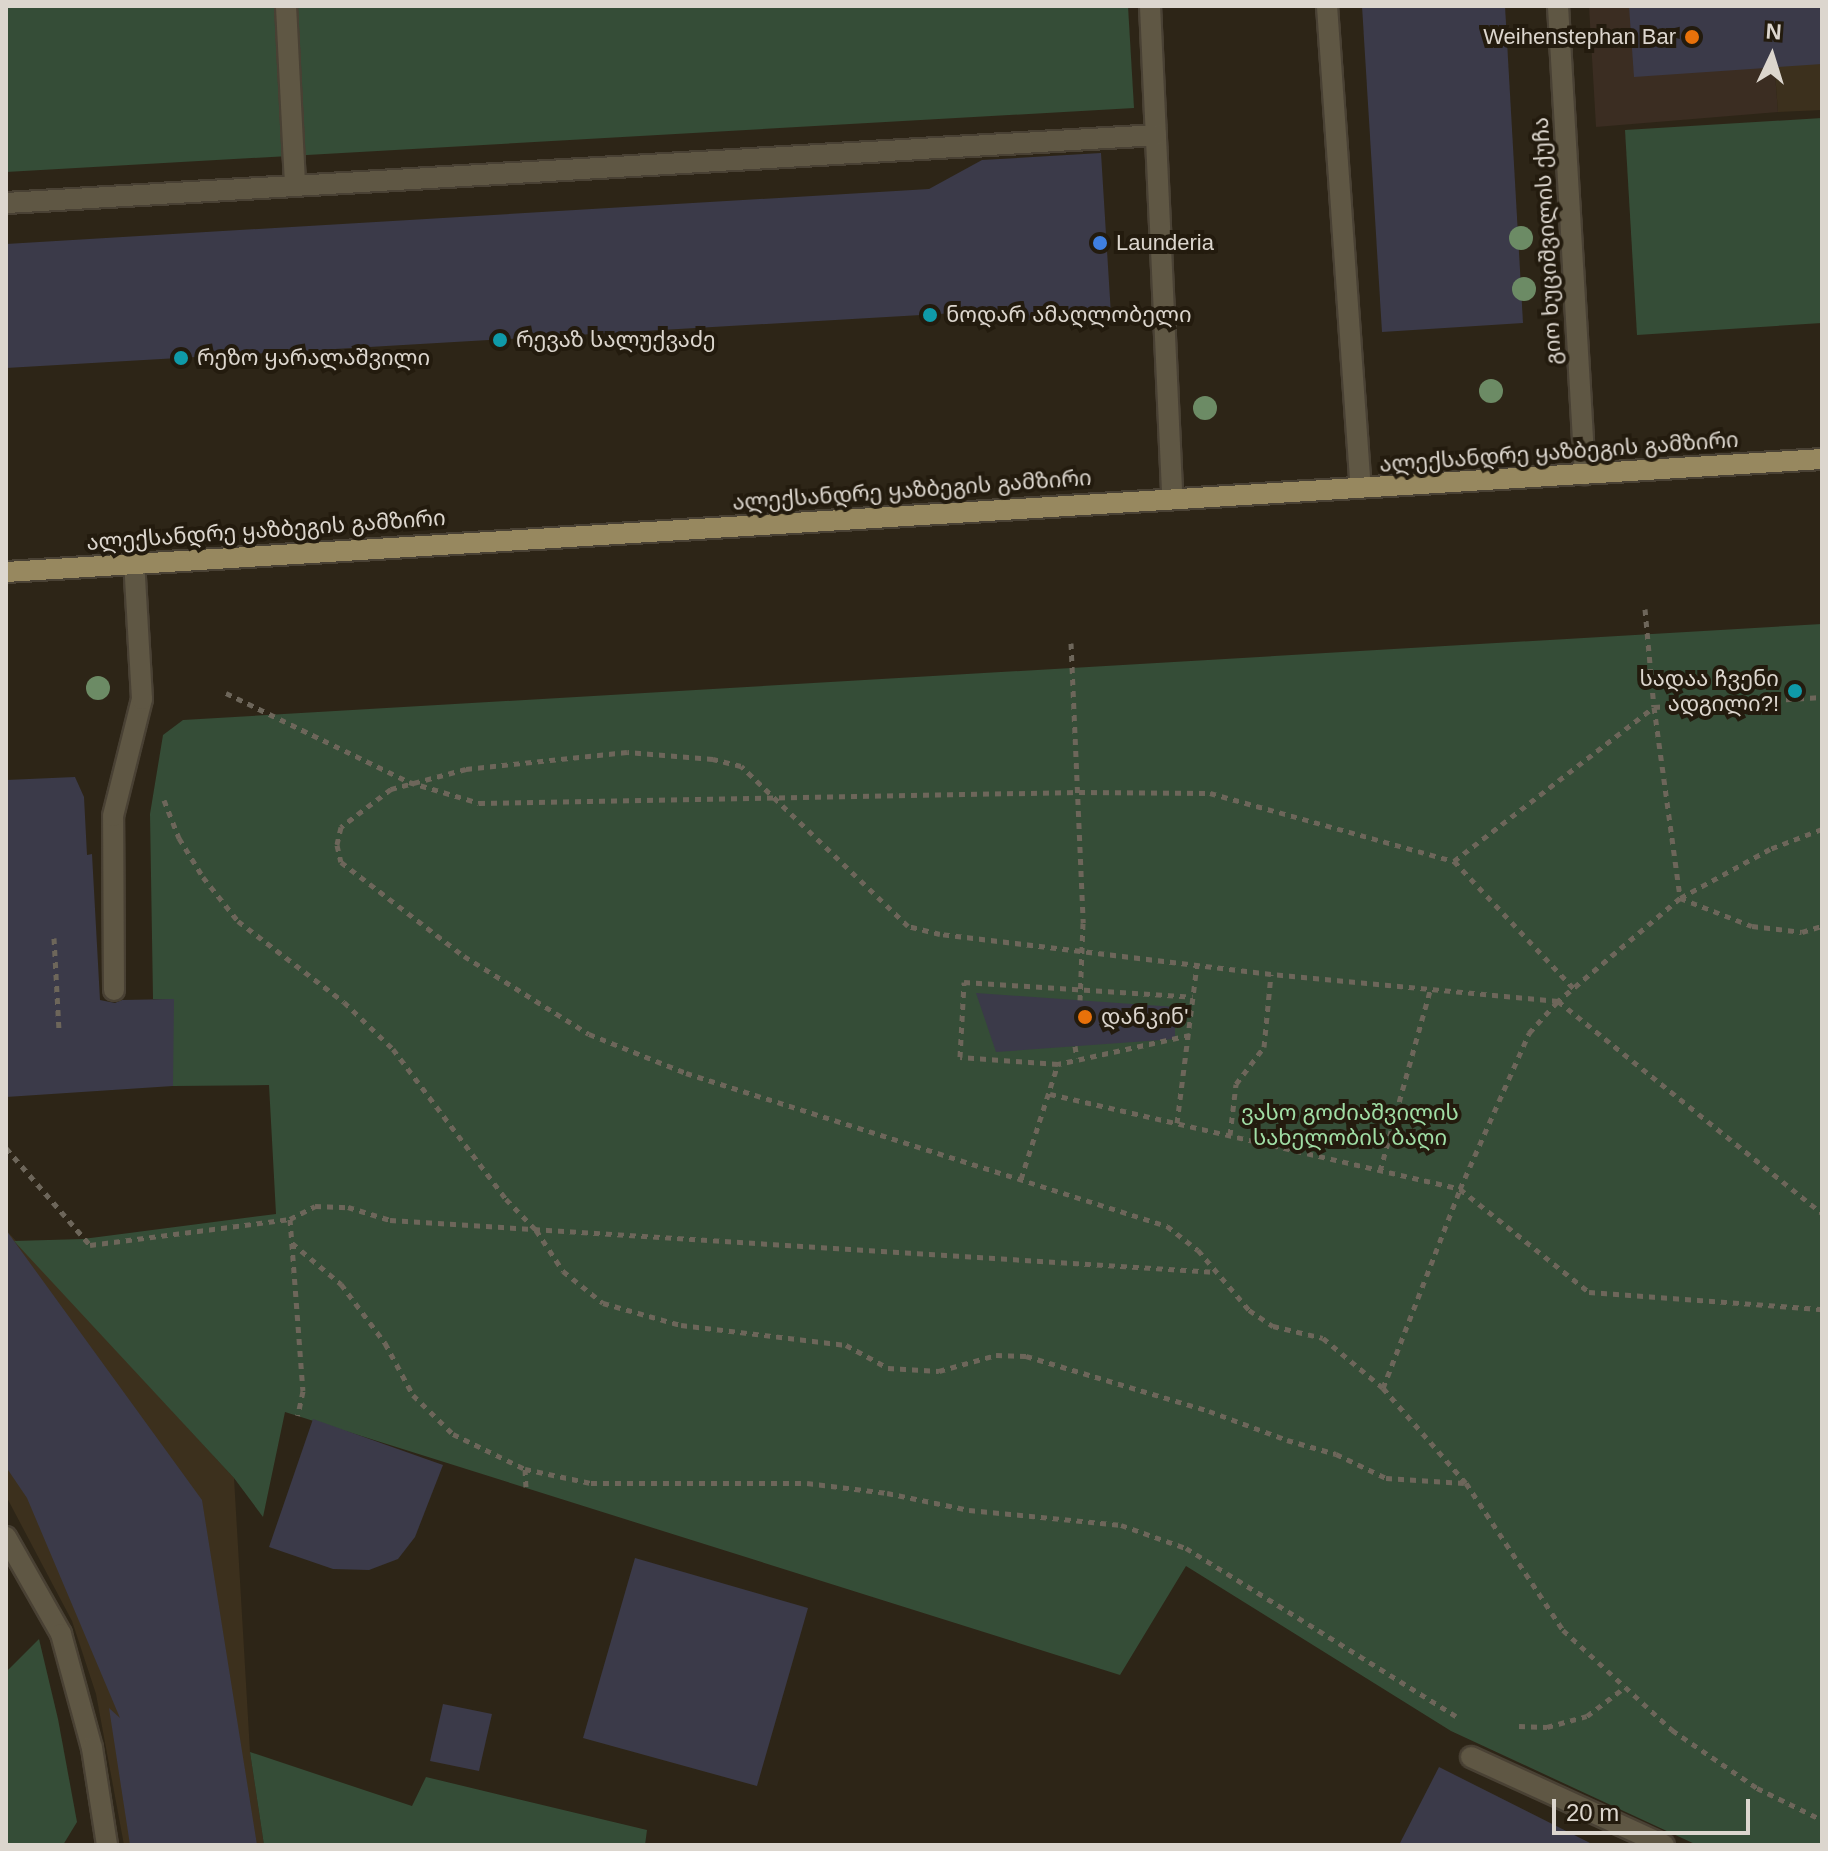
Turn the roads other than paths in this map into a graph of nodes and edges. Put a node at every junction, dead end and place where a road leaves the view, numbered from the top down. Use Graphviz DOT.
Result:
graph roads {
  1 [pos="286,6"];
  2 [pos="1150,6"];
  3 [pos="1327,6"];
  4 [pos="1558,6"];
  5 [pos="1156,135"];
  6 [pos="295,186"];
  7 [pos="6,203"];
  8 [pos="1822,459"];
  9 [pos="1585,474"];
  10 [pos="1361,488"];
  11 [pos="1172,498"];
  12 [pos="134,562"];
  13 [pos="6,572"];
  14 [pos="114,990"];
  15 [pos="6,1537"];
  16 [pos="1471,1757"];
  17 [pos="107,1845"];
  18 [pos="1664,1845"];
  1 -- 6 [label="street"];
  2 -- 5 [label="street"];
  3 -- 10 [label="street"];
  4 -- 9 [label="street, გიო ხუციშვილის ქუჩა"];
  5 -- 6 [label="street"];
  5 -- 11 [label="street"];
  6 -- 7 [label="street"];
  8 -- 9 [label="main road, ალექსანდრე ყაზბეგის გამზირი"];
  9 -- 10 [label="main road, ალექსანდრე ყაზბეგის გამზირი"];
  10 -- 11 [label="main road, ალექსანდრე ყაზბეგის გამზირი"];
  11 -- 12 [label="main road, ალექსანდრე ყაზბეგის გამზირი"];
  12 -- 13 [label="main road, ალექსანდრე ყაზბეგის გამზირი"];
  12 -- 14 [label="street"];
  15 -- 17 [label="street"];
  16 -- 18 [label="street"];
}
